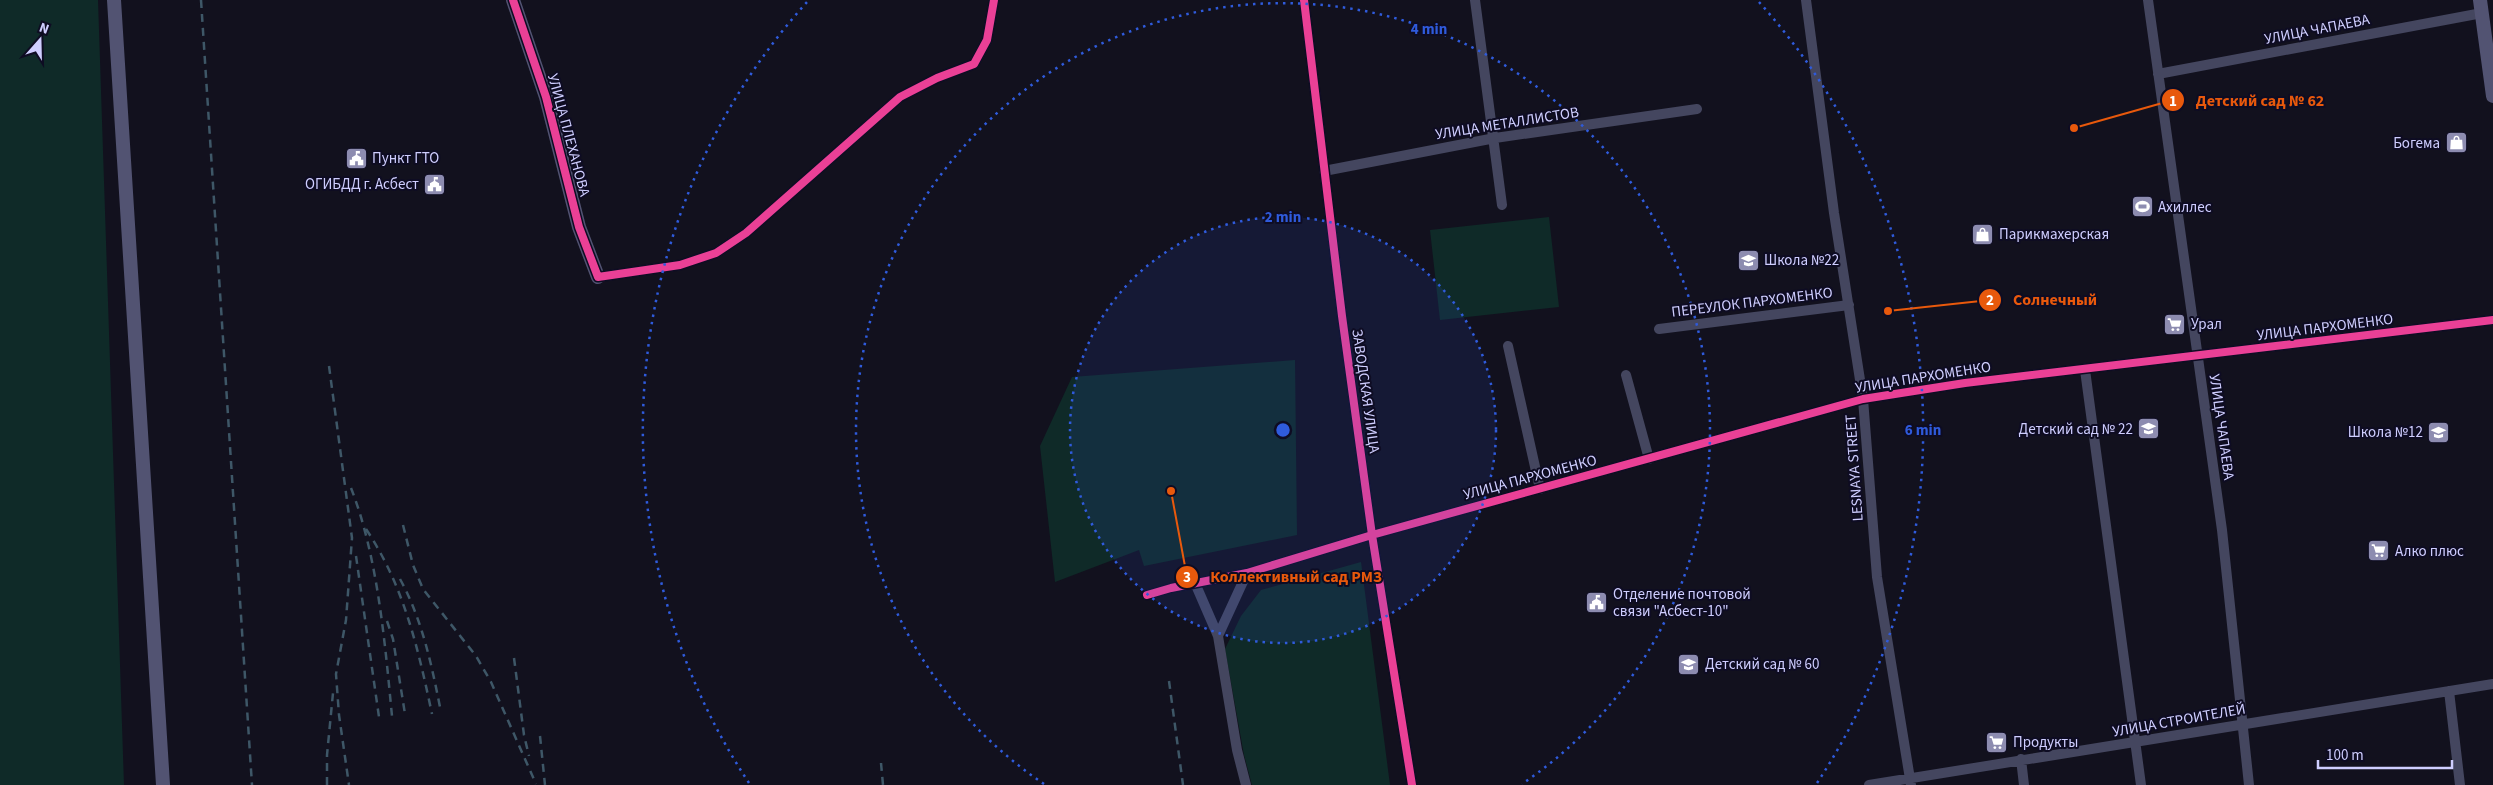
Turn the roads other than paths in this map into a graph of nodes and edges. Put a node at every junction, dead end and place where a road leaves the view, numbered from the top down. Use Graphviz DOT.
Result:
graph roads {
  1 [pos="114,0"];
  2 [pos="513,0"];
  3 [pos="994,0"];
  4 [pos="1304,0"];
  5 [pos="1475,0"];
  6 [pos="1806,0"];
  7 [pos="2148,0"];
  8 [pos="2481,6"];
  9 [pos="2158,74"];
  10 [pos="2493,96"];
  11 [pos="1697,108"];
  12 [pos="1495,138"];
  13 [pos="1324,171"];
  14 [pos="1502,205"];
  15 [pos="598,277"];
  16 [pos="1848,305"];
  17 [pos="2493,320"];
  18 [pos="1659,329"];
  19 [pos="1508,346"];
  20 [pos="2197,357"];
  21 [pos="2085,370"];
  22 [pos="1626,375"];
  23 [pos="1863,399"];
  24 [pos="1648,459"];
  25 [pos="1540,489"];
  26 [pos="1372,535"];
  27 [pos="1247,573"];
  28 [pos="1195,583"];
  29 [pos="1147,595"];
  30 [pos="1218,636"];
  31 [pos="2493,684"];
  32 [pos="2449,691"];
  33 [pos="2243,724"];
  34 [pos="2135,743"];
  35 [pos="2021,759"];
  36 [pos="1910,782"];
  37 [pos="163,785"];
  38 [pos="1246,785"];
  39 [pos="1412,785"];
  40 [pos="1869,785"];
  41 [pos="2024,785"];
  42 [pos="2141,785"];
  43 [pos="2249,785"];
  44 [pos="2460,785"];
  1 -- 37 [label="main road"];
  2 -- 15 [label="main road, УЛИЦА ПЛЕХАНОВА"];
  3 -- 15 [label="street"];
  4 -- 13 [label="street, ЗАВОДСКАЯ УЛИЦА"];
  5 -- 12 [label="street"];
  6 -- 16 [label="street, LESNAYA STREET"];
  7 -- 9 [label="street, УЛИЦА ЧАПАЕВА"];
  8 -- 9 [label="street, УЛИЦА ЧАПАЕВА"];
  8 -- 10 [label="main road"];
  9 -- 20 [label="street, УЛИЦА ЧАПАЕВА"];
  11 -- 12 [label="street, УЛИЦА МЕТАЛЛИСТОВ"];
  12 -- 13 [label="street, УЛИЦА МЕТАЛЛИСТОВ"];
  12 -- 14 [label="street"];
  13 -- 26 [label="street, ЗАВОДСКАЯ УЛИЦА"];
  16 -- 18 [label="street, ПЕРЕУЛОК ПАРХОМЕНКО"];
  16 -- 23 [label="street, LESNAYA STREET"];
  17 -- 20 [label="street, УЛИЦА ПАРХОМЕНКО"];
  19 -- 25 [label="street"];
  20 -- 21 [label="street, УЛИЦА ПАРХОМЕНКО"];
  20 -- 33 [label="street, УЛИЦА ЧАПАЕВА"];
  21 -- 23 [label="street, УЛИЦА ПАРХОМЕНКО"];
  21 -- 34 [label="street"];
  22 -- 24 [label="street"];
  23 -- 24 [label="street, УЛИЦА ПАРХОМЕНКО"];
  23 -- 36 [label="street, LESNAYA STREET"];
  24 -- 25 [label="street, УЛИЦА ПАРХОМЕНКО"];
  25 -- 26 [label="street, УЛИЦА ПАРХОМЕНКО"];
  26 -- 27 [label="street, УЛИЦА ПАРХОМЕНКО"];
  26 -- 39 [label="street, ЗАВОДСКАЯ УЛИЦА"];
  27 -- 28 [label="street, УЛИЦА ПАРХОМЕНКО"];
  27 -- 30 [label="street"];
  28 -- 29 [label="street, УЛИЦА ПАРХОМЕНКО"];
  28 -- 30 [label="street"];
  30 -- 38 [label="street"];
  31 -- 32 [label="street, УЛИЦА СТРОИТЕЛЕЙ"];
  32 -- 33 [label="street, УЛИЦА СТРОИТЕЛЕЙ"];
  32 -- 44 [label="street"];
  33 -- 34 [label="street, УЛИЦА СТРОИТЕЛЕЙ"];
  33 -- 43 [label="street, УЛИЦА ЧАПАЕВА"];
  34 -- 35 [label="street, УЛИЦА СТРОИТЕЛЕЙ"];
  34 -- 42 [label="street"];
  35 -- 36 [label="street, УЛИЦА СТРОИТЕЛЕЙ"];
  35 -- 41 [label="street"];
  36 -- 40 [label="street, УЛИЦА СТРОИТЕЛЕЙ"];
}
